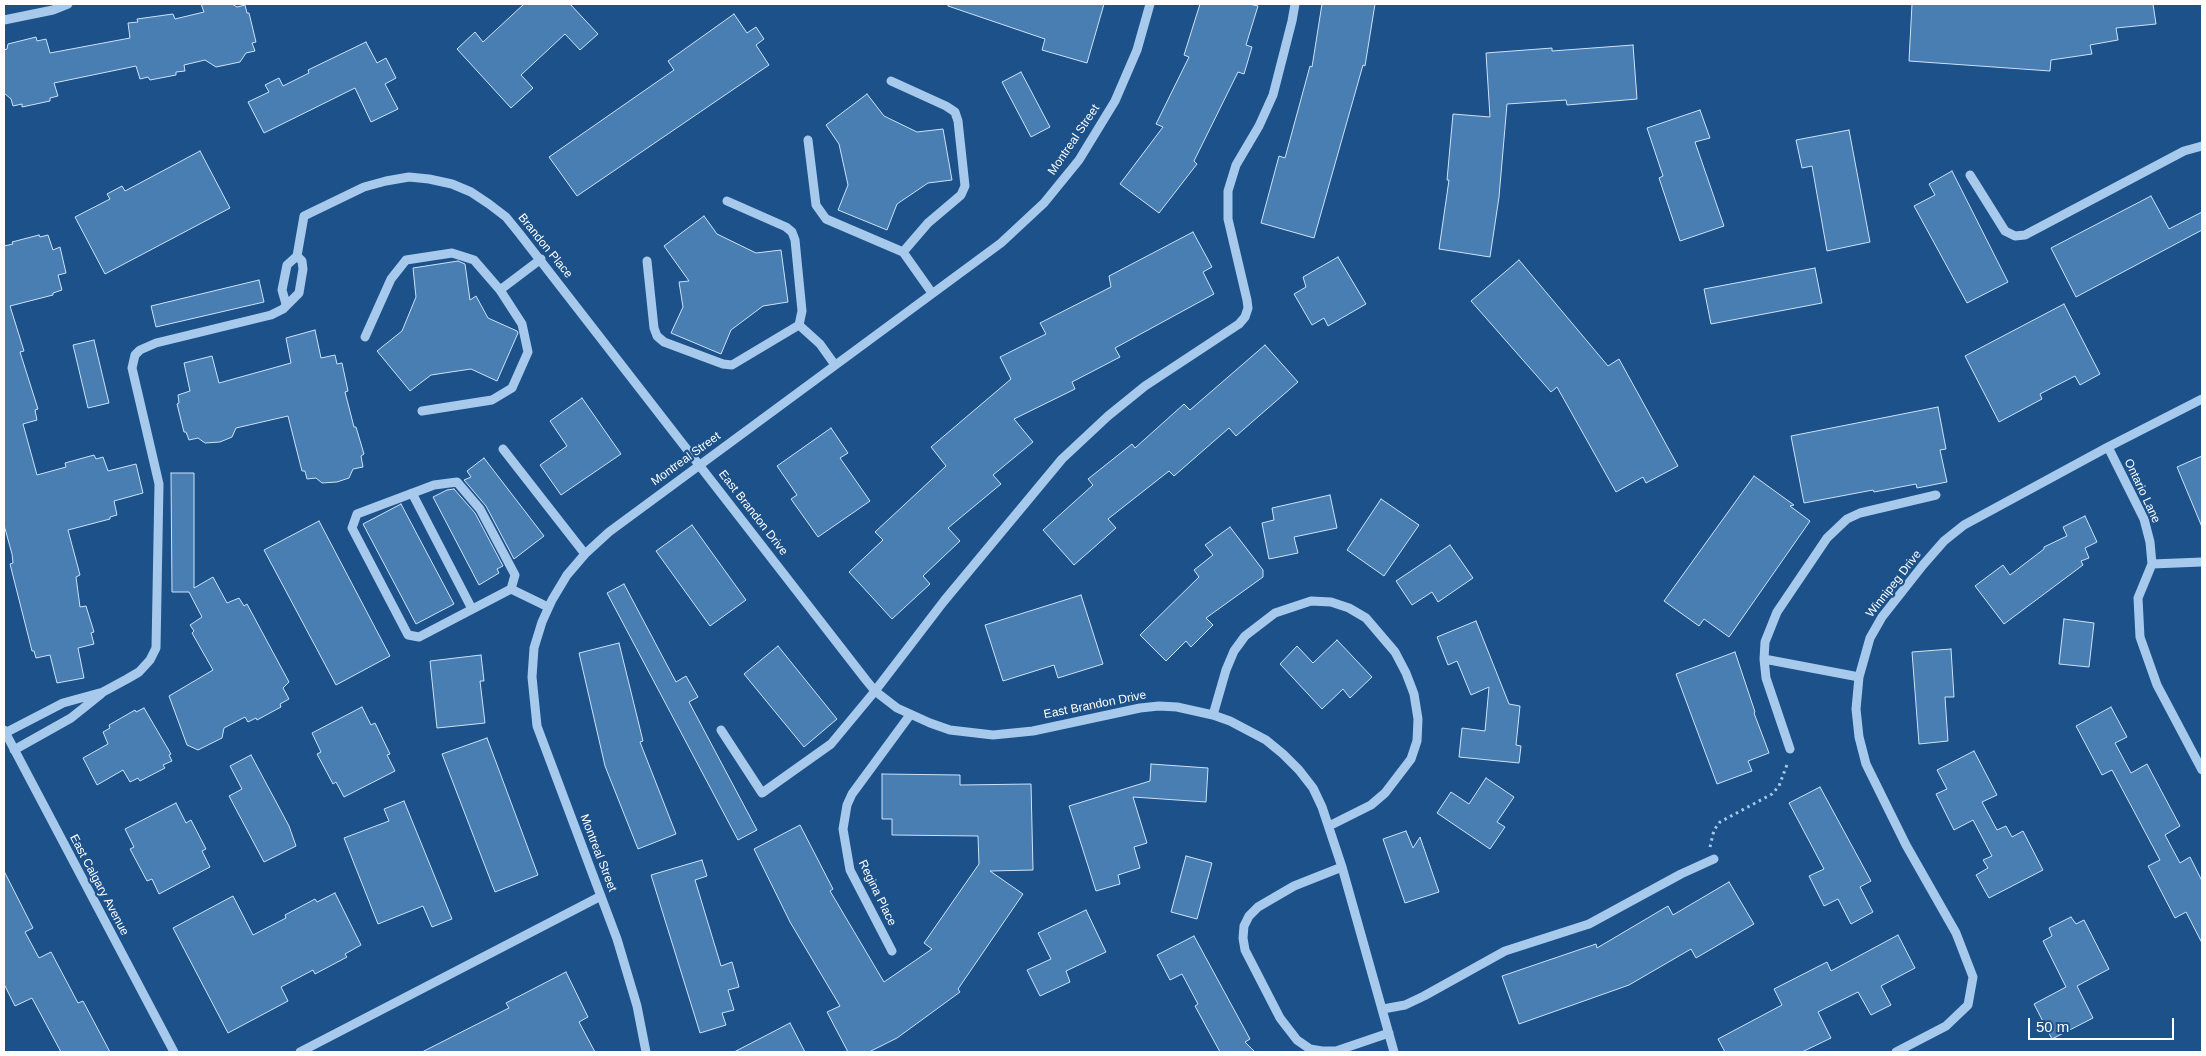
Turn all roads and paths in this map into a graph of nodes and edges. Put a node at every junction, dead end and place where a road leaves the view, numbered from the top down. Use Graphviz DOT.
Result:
graph roads {
  1 [pos="68,4"];
  2 [pos="1150,4"];
  3 [pos="1294,4"];
  4 [pos="4,20"];
  5 [pos="891,81"];
  6 [pos="808,140"];
  7 [pos="2202,146"];
  8 [pos="1970,175"];
  9 [pos="727,200"];
  10 [pos="903,252"];
  11 [pos="297,256"];
  12 [pos="540,258"];
  13 [pos="647,261"];
  14 [pos="500,290"];
  15 [pos="932,294"];
  16 [pos="286,304"];
  17 [pos="799,325"];
  18 [pos="365,337"];
  19 [pos="836,365"];
  20 [pos="2202,399"];
  21 [pos="422,411"];
  22 [pos="2108,447"];
  23 [pos="502,449"];
  24 [pos="700,464"];
  25 [pos="412,493"];
  26 [pos="1936,495"];
  27 [pos="585,554"];
  28 [pos="2202,562"];
  29 [pos="2152,564"];
  30 [pos="511,589"];
  31 [pos="548,607"];
  32 [pos="472,609"];
  33 [pos="1764,659"];
  34 [pos="1859,677"];
  35 [pos="875,690"];
  36 [pos="103,692"];
  37 [pos="910,715"];
  38 [pos="1213,715"];
  39 [pos="721,730"];
  40 [pos="4,731"];
  41 [pos="1790,749"];
  42 [pos="14,750"];
  43 [pos="2202,770"];
  44 [pos="1329,826"];
  45 [pos="1714,859"];
  46 [pos="1342,867"];
  47 [pos="601,896"];
  48 [pos="892,952"];
  49 [pos="1383,1009"];
  50 [pos="1389,1032"];
  51 [pos="174,1052"];
  52 [pos="300,1052"];
  53 [pos="646,1052"];
  54 [pos="1394,1052"];
  55 [pos="1896,1052"];
  1 -- 4 [label="street"];
  2 -- 15 [label="street, Montreal Street"];
  3 -- 35 [label="street"];
  5 -- 10 [label="street"];
  6 -- 10 [label="street"];
  7 -- 8 [label="street"];
  9 -- 17 [label="street"];
  10 -- 15 [label="street"];
  11 -- 12 [label="street, Brandon Place"];
  11 -- 16 [label="street"];
  11 -- 16 [label="street"];
  12 -- 14 [label="street"];
  12 -- 24 [label="street, Brandon Place"];
  13 -- 17 [label="street"];
  14 -- 18 [label="street"];
  14 -- 21 [label="street"];
  15 -- 19 [label="street, Montreal Street"];
  16 -- 36 [label="street"];
  17 -- 19 [label="street"];
  19 -- 24 [label="street, Montreal Street"];
  20 -- 22 [label="street, Winnipeg Drive"];
  22 -- 29 [label="street, Ontario Lane"];
  22 -- 34 [label="street, Winnipeg Drive"];
  23 -- 27 [label="street"];
  24 -- 27 [label="street, Montreal Street"];
  24 -- 35 [label="street, East Brandon Drive"];
  25 -- 30 [label="street"];
  25 -- 32 [label="street"];
  25 -- 32 [label="street"];
  26 -- 33 [label="street"];
  27 -- 31 [label="street, Montreal Street"];
  28 -- 29 [label="street"];
  29 -- 43 [label="street, Ontario Lane"];
  30 -- 31 [label="street"];
  30 -- 32 [label="street"];
  31 -- 47 [label="street, Montreal Street"];
  33 -- 34 [label="street"];
  33 -- 41 [label="street"];
  34 -- 55 [label="street, Winnipeg Drive"];
  35 -- 37 [label="street, East Brandon Drive"];
  35 -- 39 [label="street"];
  36 -- 40 [label="street"];
  36 -- 42 [label="street"];
  37 -- 38 [label="street, East Brandon Drive"];
  37 -- 48 [label="street, Regina Place"];
  38 -- 44 [label="street, East Brandon Drive"];
  38 -- 44 [label="street"];
  40 -- 42 [label="street, East Calgary Avenue"];
  41 -- 45 [label="path"];
  42 -- 51 [label="street, East Calgary Avenue"];
  44 -- 46 [label="street, East Brandon Drive"];
  45 -- 49 [label="street"];
  46 -- 49 [label="street, East Brandon Drive"];
  46 -- 50 [label="street"];
  47 -- 52 [label="street"];
  47 -- 53 [label="street, Montreal Street"];
  49 -- 50 [label="street, East Brandon Drive"];
  50 -- 54 [label="street, East Brandon Drive"];
}
